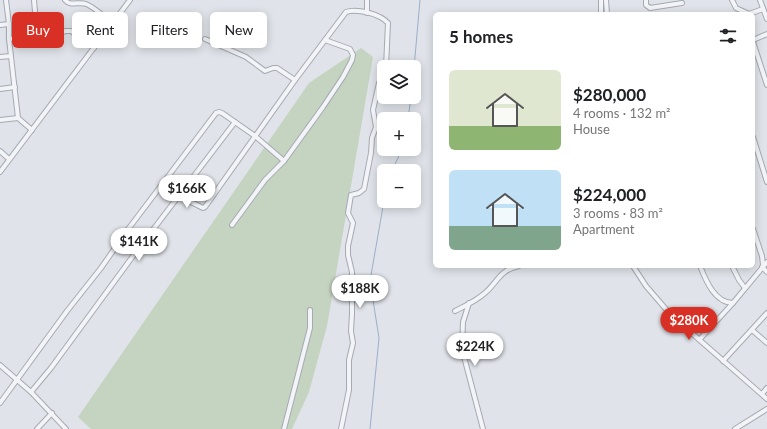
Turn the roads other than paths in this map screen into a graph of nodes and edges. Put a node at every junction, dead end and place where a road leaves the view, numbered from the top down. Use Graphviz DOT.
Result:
graph roads {
  1 [pos="6,0"];
  2 [pos="34,0"];
  3 [pos="65,0"];
  4 [pos="130,0"];
  5 [pos="368,0"];
  6 [pos="601,0"];
  7 [pos="606,0"];
  8 [pos="646,0"];
  9 [pos="732,0"];
  10 [pos="760,0"];
  11 [pos="86,2"];
  12 [pos="682,3"];
  13 [pos="763,9"];
  14 [pos="35,12"];
  15 [pos="98,12"];
  16 [pos="122,12"];
  17 [pos="367,12"];
  18 [pos="601,12"];
  19 [pos="607,12"];
  20 [pos="745,12"];
  21 [pos="755,12"];
  22 [pos="767,19"];
  23 [pos="9,24"];
  24 [pos="0,25"];
  25 [pos="767,34"];
  26 [pos="205,38"];
  27 [pos="9,39"];
  28 [pos="12,39"];
  29 [pos="325,40"];
  30 [pos="755,40"];
  31 [pos="755,47"];
  32 [pos="94,48"];
  33 [pos="11,56"];
  34 [pos="0,57"];
  35 [pos="386,60"];
  36 [pos="295,80"];
  37 [pos="767,85"];
  38 [pos="15,86"];
  39 [pos="0,88"];
  40 [pos="377,92"];
  41 [pos="18,118"];
  42 [pos="0,120"];
  43 [pos="235,122"];
  44 [pos="32,130"];
  45 [pos="255,136"];
  46 [pos="755,143"];
  47 [pos="0,151"];
  48 [pos="9,159"];
  49 [pos="284,161"];
  50 [pos="0,172"];
  51 [pos="767,182"];
  52 [pos="180,196"];
  53 [pos="232,225"];
  54 [pos="755,235"];
  55 [pos="767,262"];
  56 [pos="762,267"];
  57 [pos="512,268"];
  58 [pos="634,268"];
  59 [pos="701,268"];
  60 [pos="733,268"];
  61 [pos="767,272"];
  62 [pos="745,288"];
  63 [pos="469,303"];
  64 [pos="733,303"];
  65 [pos="310,310"];
  66 [pos="454,311"];
  67 [pos="767,313"];
  68 [pos="752,330"];
  69 [pos="700,339"];
  70 [pos="767,343"];
  71 [pos="723,360"];
  72 [pos="0,365"];
  73 [pos="17,379"];
  74 [pos="767,388"];
  75 [pos="31,392"];
  76 [pos="762,394"];
  77 [pos="767,399"];
  78 [pos="0,403"];
  79 [pos="767,409"];
  80 [pos="52,413"];
  81 [pos="37,429"];
  82 [pos="66,429"];
  83 [pos="284,429"];
  84 [pos="341,429"];
  85 [pos="484,429"];
  86 [pos="735,429"];
  1 -- 23 [label="street"];
  2 -- 14 [label="street"];
  3 -- 11 [label="street"];
  4 -- 16 [label="street"];
  5 -- 17 [label="street"];
  6 -- 18 [label="street"];
  7 -- 19 [label="street"];
  8 -- 12 [label="street"];
  9 -- 20 [label="street"];
  10 -- 13 [label="street"];
  11 -- 15 [label="street"];
  13 -- 21 [label="street"];
  13 -- 22 [label="street"];
  17 -- 29 [label="street"];
  17 -- 35 [label="street"];
  23 -- 24 [label="street"];
  23 -- 27 [label="street"];
  25 -- 30 [label="street"];
  26 -- 36 [label="street"];
  27 -- 28 [label="street"];
  27 -- 33 [label="street"];
  29 -- 36 [label="street"];
  29 -- 49 [label="street"];
  31 -- 37 [label="street"];
  32 -- 44 [label="street"];
  33 -- 34 [label="street"];
  33 -- 38 [label="street"];
  36 -- 45 [label="street"];
  38 -- 39 [label="street"];
  38 -- 41 [label="street"];
  40 -- 84 [label="street"];
  41 -- 42 [label="street"];
  41 -- 44 [label="street"];
  43 -- 45 [label="street"];
  43 -- 52 [label="street"];
  43 -- 73 [label="street"];
  44 -- 48 [label="street"];
  45 -- 49 [label="street"];
  45 -- 52 [label="street"];
  46 -- 51 [label="street"];
  47 -- 48 [label="street"];
  48 -- 50 [label="street"];
  49 -- 53 [label="street"];
  52 -- 75 [label="street"];
  54 -- 56 [label="street"];
  55 -- 56 [label="street"];
  56 -- 61 [label="street"];
  56 -- 62 [label="street"];
  57 -- 63 [label="street"];
  58 -- 69 [label="street"];
  59 -- 64 [label="street"];
  60 -- 62 [label="street"];
  62 -- 64 [label="street"];
  63 -- 66 [label="street"];
  63 -- 85 [label="street"];
  64 -- 69 [label="street"];
  65 -- 83 [label="street"];
  67 -- 68 [label="street"];
  68 -- 70 [label="street"];
  68 -- 71 [label="street"];
  69 -- 71 [label="street"];
  71 -- 76 [label="street"];
  72 -- 73 [label="street"];
  73 -- 75 [label="street"];
  73 -- 78 [label="street"];
  74 -- 76 [label="street"];
  75 -- 80 [label="street"];
  76 -- 77 [label="street"];
  79 -- 86 [label="street"];
  80 -- 81 [label="street"];
  80 -- 82 [label="street"];
}
